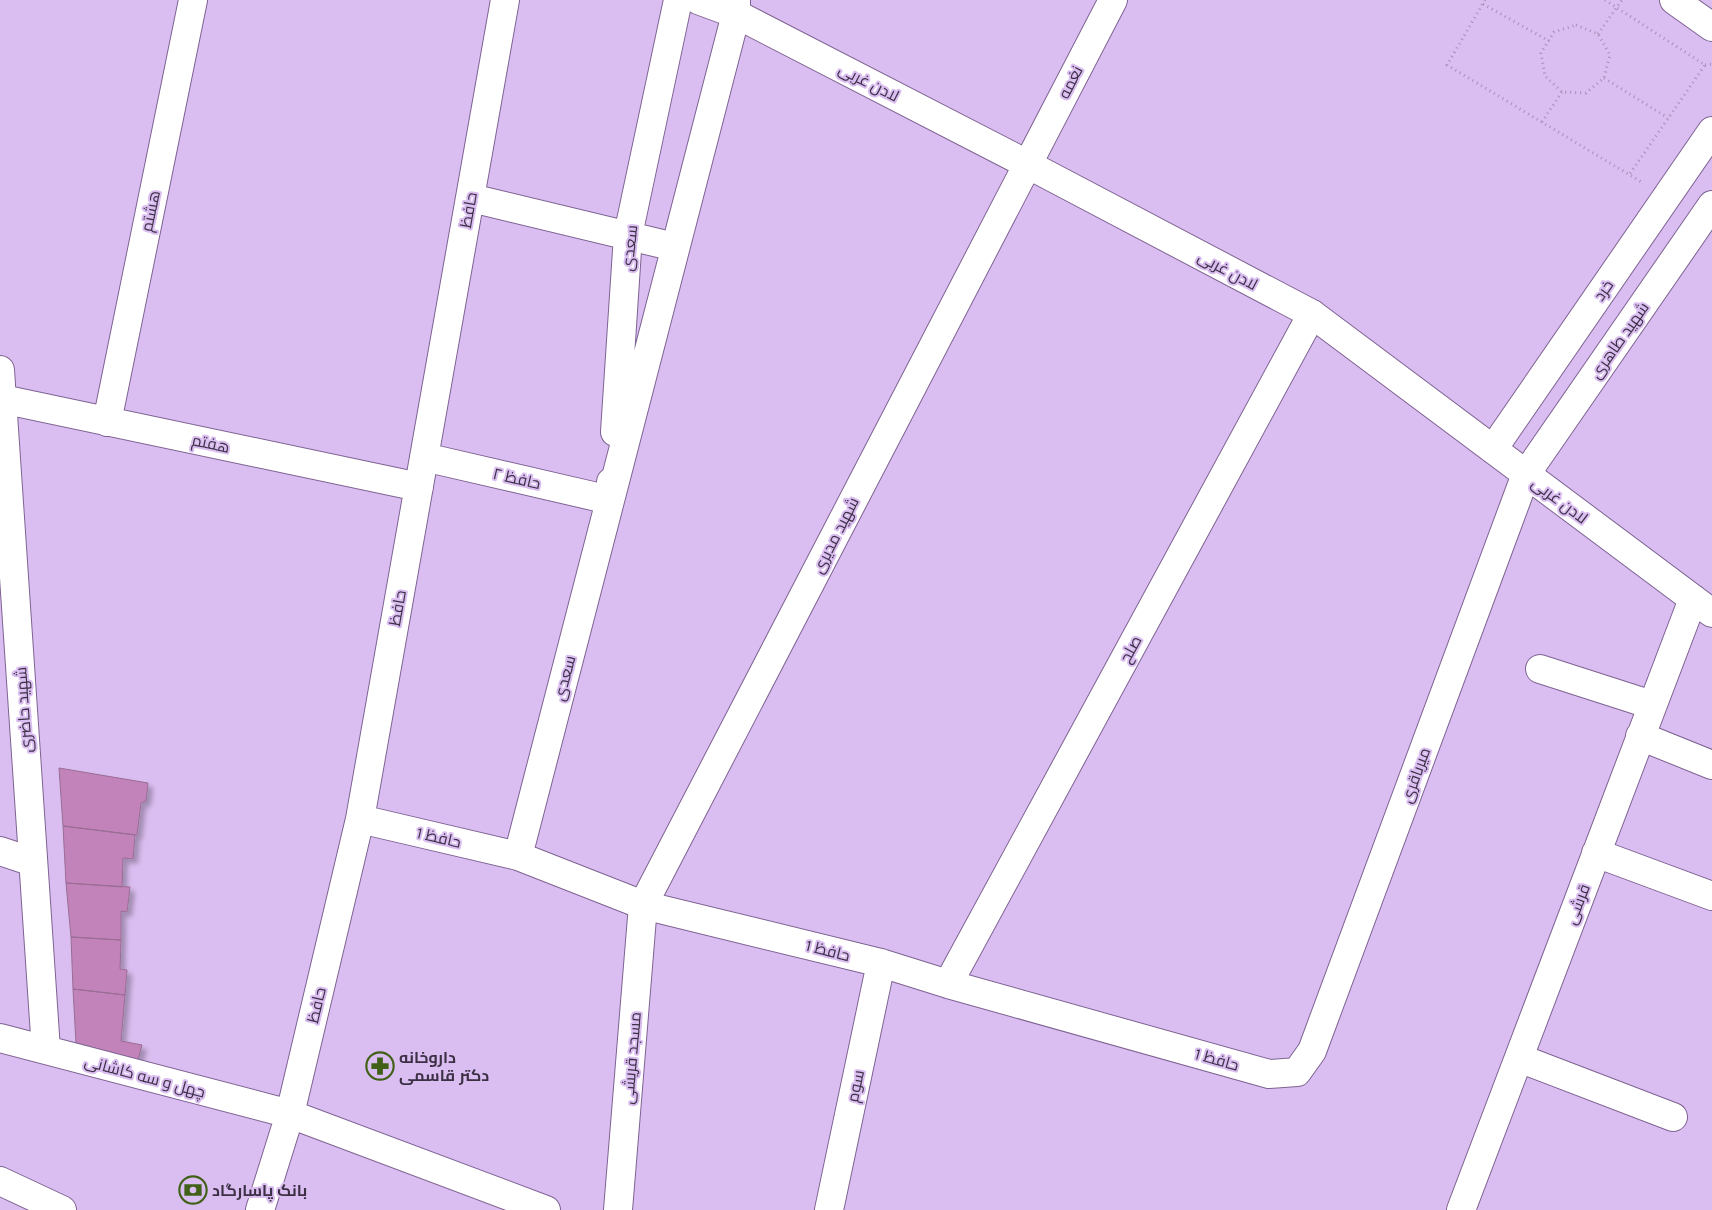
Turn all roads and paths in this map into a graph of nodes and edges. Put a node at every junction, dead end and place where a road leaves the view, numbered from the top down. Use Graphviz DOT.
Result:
graph roads {
  1 [pos="193,0"];
  2 [pos="505,0"];
  3 [pos="678,0"];
  4 [pos="698,0"];
  5 [pos="1113,0"];
  6 [pos="1485,0"];
  7 [pos="1605,0"];
  8 [pos="1622,0"];
  9 [pos="1685,3"];
  10 [pos="1483,4"];
  11 [pos="739,5"];
  12 [pos="1617,7"];
  13 [pos="1712,27"];
  14 [pos="1598,34"];
  15 [pos="1549,41"];
  16 [pos="1712,64"];
  17 [pos="1705,65"];
  18 [pos="1604,78"];
  19 [pos="1562,92"];
  20 [pos="1668,118"];
  21 [pos="1542,122"];
  22 [pos="1712,131"];
  23 [pos="1028,164"];
  24 [pos="1629,174"];
  25 [pos="1667,197"];
  26 [pos="470,198"];
  27 [pos="1712,205"];
  28 [pos="628,235"];
  29 [pos="676,247"];
  30 [pos="1312,314"];
  31 [pos="0,370"];
  32 [pos="2,400"];
  33 [pos="107,422"];
  34 [pos="1493,449"];
  35 [pos="424,457"];
  36 [pos="1526,474"];
  37 [pos="419,487"];
  38 [pos="610,500"];
  39 [pos="6,543"];
  40 [pos="1702,606"];
  41 [pos="1540,669"];
  42 [pos="1652,705"];
  43 [pos="1640,736"];
  44 [pos="1712,765"];
  45 [pos="360,819"];
  46 [pos="0,851"];
  47 [pos="1596,853"];
  48 [pos="518,856"];
  49 [pos="33,862"];
  50 [pos="1712,896"];
  51 [pos="643,905"];
  52 [pos="881,963"];
  53 [pos="948,984"];
  54 [pos="0,1038"];
  55 [pos="46,1050"];
  56 [pos="1519,1058"];
  57 [pos="1297,1072"];
  58 [pos="290,1114"];
  59 [pos="1673,1116"];
  60 [pos="0,1181"];
  61 [pos="62,1210"];
  62 [pos="260,1210"];
  63 [pos="546,1210"];
  64 [pos="618,1210"];
  65 [pos="829,1210"];
  66 [pos="1461,1210"];
  1 -- 33 [label="street, هشتم"];
  2 -- 26 [label="street, حافظ"];
  3 -- 28 [label="street, سعدی"];
  4 -- 11 [label="street, لادن غربی"];
  5 -- 23 [label="street, نغمه"];
  6 -- 10 [label="path"];
  7 -- 12 [label="path"];
  8 -- 12 [label="path"];
  9 -- 13 [label="street"];
  10 -- 15 [label="path"];
  10 -- 21 [label="path"];
  11 -- 23 [label="street, لادن غربی"];
  11 -- 29 [label="street, سعدی"];
  12 -- 14 [label="path"];
  12 -- 17 [label="path"];
  14 -- 15 [label="path"];
  14 -- 18 [label="path"];
  15 -- 19 [label="path"];
  16 -- 17 [label="path"];
  17 -- 20 [label="path"];
  18 -- 19 [label="path"];
  18 -- 20 [label="path"];
  19 -- 21 [label="path"];
  20 -- 24 [label="path"];
  21 -- 24 [label="path"];
  22 -- 25 [label="street, خرد"];
  23 -- 30 [label="street, لادن غربی"];
  23 -- 51 [label="street, شهید مدیری"];
  24 -- 25 [label="path"];
  25 -- 34 [label="street, خرد"];
  26 -- 28 [label="street"];
  26 -- 35 [label="street, حافظ"];
  27 -- 36 [label="street, شهید طاهری"];
  28 -- 29 [label="street"];
  28 -- 38 [label="street, سعدی"];
  29 -- 38 [label="street, سعدی"];
  30 -- 34 [label="street, لادن غربی"];
  30 -- 53 [label="street, صلح"];
  31 -- 32 [label="street, شهید حاضری"];
  32 -- 33 [label="street, هفتم"];
  32 -- 39 [label="street, شهید حاضری"];
  33 -- 37 [label="street, هفتم"];
  34 -- 36 [label="street, لادن غربی"];
  35 -- 37 [label="street, حافظ"];
  35 -- 38 [label="street, حافظ ۲"];
  36 -- 40 [label="street, لادن غربی"];
  36 -- 57 [label="street, میرباقری"];
  37 -- 45 [label="street, حافظ"];
  38 -- 48 [label="street, سعدی"];
  39 -- 49 [label="street, شهید حاضری"];
  40 -- 42 [label="street, قرشی"];
  41 -- 42 [label="street"];
  42 -- 43 [label="street, قرشی"];
  43 -- 44 [label="street"];
  43 -- 47 [label="street, قرشی"];
  45 -- 48 [label="street, حافظ 1"];
  45 -- 58 [label="street, حافظ"];
  46 -- 49 [label="street"];
  47 -- 50 [label="street"];
  47 -- 56 [label="street, قرشی"];
  48 -- 51 [label="street, حافظ 1"];
  49 -- 55 [label="street, شهید حاضری"];
  51 -- 52 [label="street, حافظ 1"];
  51 -- 64 [label="street, مسجد قریشی"];
  52 -- 53 [label="street, حافظ 1"];
  52 -- 65 [label="street, سوم"];
  53 -- 57 [label="street, حافظ 1"];
  54 -- 55 [label="street, چهل و سه کاشانی"];
  55 -- 58 [label="street, چهل و سه کاشانی"];
  56 -- 59 [label="street"];
  56 -- 66 [label="street, قرشی"];
  58 -- 62 [label="street, حافظ"];
  58 -- 63 [label="street"];
  60 -- 61 [label="street"];
}
